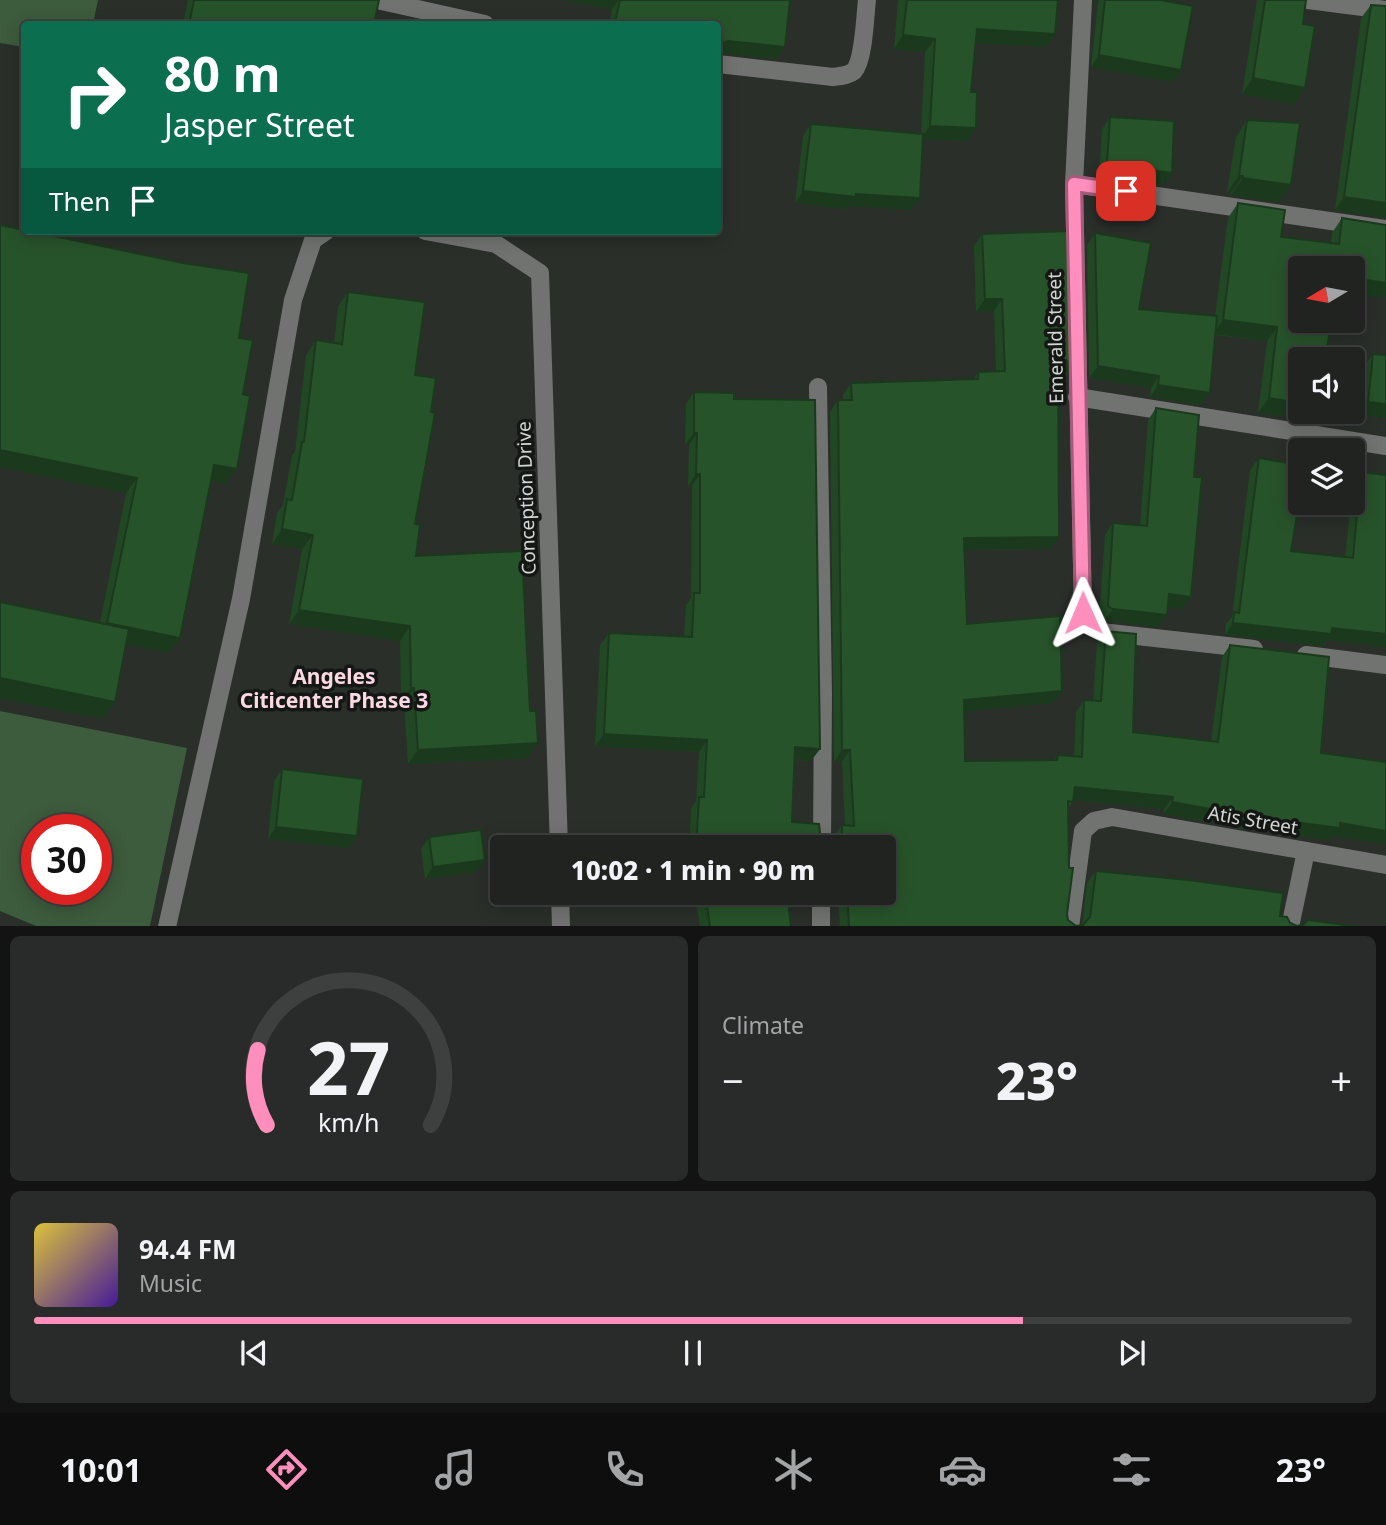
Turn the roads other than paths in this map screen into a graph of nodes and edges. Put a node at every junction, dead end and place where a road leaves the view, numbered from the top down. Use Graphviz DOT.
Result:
graph roads {
  1 [pos="377,0"];
  2 [pos="867,0"];
  3 [pos="1083,0"];
  4 [pos="1308,0"];
  5 [pos="1386,10"];
  6 [pos="472,21"];
  7 [pos="721,65"];
  8 [pos="1074,184"];
  9 [pos="1386,229"];
  10 [pos="320,235"];
  11 [pos="447,235"];
  12 [pos="818,387"];
  13 [pos="1077,397"];
  14 [pos="1386,446"];
  15 [pos="1267,650"];
  16 [pos="1294,654"];
  17 [pos="1386,665"];
  18 [pos="559,835"];
  19 [pos="822,835"];
  20 [pos="1306,851"];
  21 [pos="1386,865"];
  22 [pos="560,905"];
  23 [pos="821,905"];
  24 [pos="167,926"];
  25 [pos="561,926"];
  26 [pos="821,926"];
  27 [pos="1070,926"];
  28 [pos="1290,926"];
  1 -- 6 [label="street"];
  2 -- 7 [label="street"];
  3 -- 8 [label="street, Emerald Street"];
  4 -- 5 [label="street"];
  8 -- 9 [label="street"];
  8 -- 13 [label="street, Emerald Street"];
  10 -- 24 [label="street"];
  11 -- 18 [label="street, Conception Drive"];
  12 -- 19 [label="street"];
  13 -- 14 [label="street"];
  13 -- 15 [label="street, Emerald Street"];
  16 -- 17 [label="street"];
  20 -- 21 [label="street, Atis Street"];
  20 -- 27 [label="street, Atis Street"];
  20 -- 28 [label="street"];
  22 -- 25 [label="street"];
  23 -- 26 [label="street"];
}
